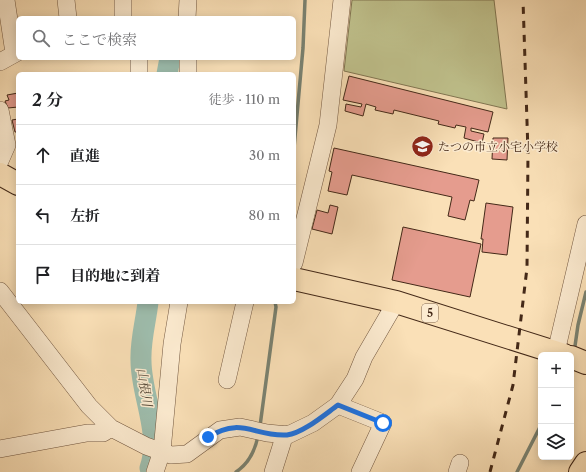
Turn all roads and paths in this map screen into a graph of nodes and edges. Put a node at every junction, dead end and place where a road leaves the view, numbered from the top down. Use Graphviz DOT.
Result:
graph roads {
  1 [pos="6,0"];
  2 [pos="66,0"];
  3 [pos="123,0"];
  4 [pos="188,0"];
  5 [pos="342,0"];
  6 [pos="68,16"];
  7 [pos="123,16"];
  8 [pos="187,16"];
  9 [pos="11,55"];
  10 [pos="139,60"];
  11 [pos="188,60"];
  12 [pos="139,72"];
  13 [pos="188,72"];
  14 [pos="0,110"];
  15 [pos="0,161"];
  16 [pos="0,174"];
  17 [pos="16,183"];
  18 [pos="586,224"];
  19 [pos="296,255"];
  20 [pos="296,279"];
  21 [pos="0,291"];
  22 [pos="396,302"];
  23 [pos="178,304"];
  24 [pos="245,304"];
  25 [pos="554,352"];
  26 [pos="565,352"];
  27 [pos="574,359"];
  28 [pos="586,363"];
  29 [pos="227,380"];
  30 [pos="338,405"];
  31 [pos="111,428"];
  32 [pos="285,434"];
  33 [pos="0,449"];
  34 [pos="155,449"];
  35 [pos="586,463"];
  36 [pos="279,470"];
  37 [pos="155,472"];
  38 [pos="360,472"];
  39 [pos="580,472"];
  1 -- 9 [label="street"];
  2 -- 6 [label="street"];
  3 -- 7 [label="street"];
  4 -- 8 [label="street"];
  5 -- 19 [label="street"];
  10 -- 12 [label="street"];
  11 -- 13 [label="street"];
  14 -- 15 [label="street"];
  16 -- 17 [label="main road"];
  18 -- 26 [label="street"];
  20 -- 22 [label="main road, 5"];
  21 -- 31 [label="street"];
  22 -- 25 [label="main road, 5"];
  22 -- 30 [label="street"];
  23 -- 34 [label="street"];
  24 -- 29 [label="street"];
  27 -- 28 [label="main road, 5"];
  30 -- 32 [label="street"];
  30 -- 38 [label="street"];
  31 -- 33 [label="street"];
  31 -- 34 [label="street"];
  32 -- 34 [label="street"];
  32 -- 36 [label="street"];
  34 -- 37 [label="street"];
  35 -- 39 [label="main road"];
}
